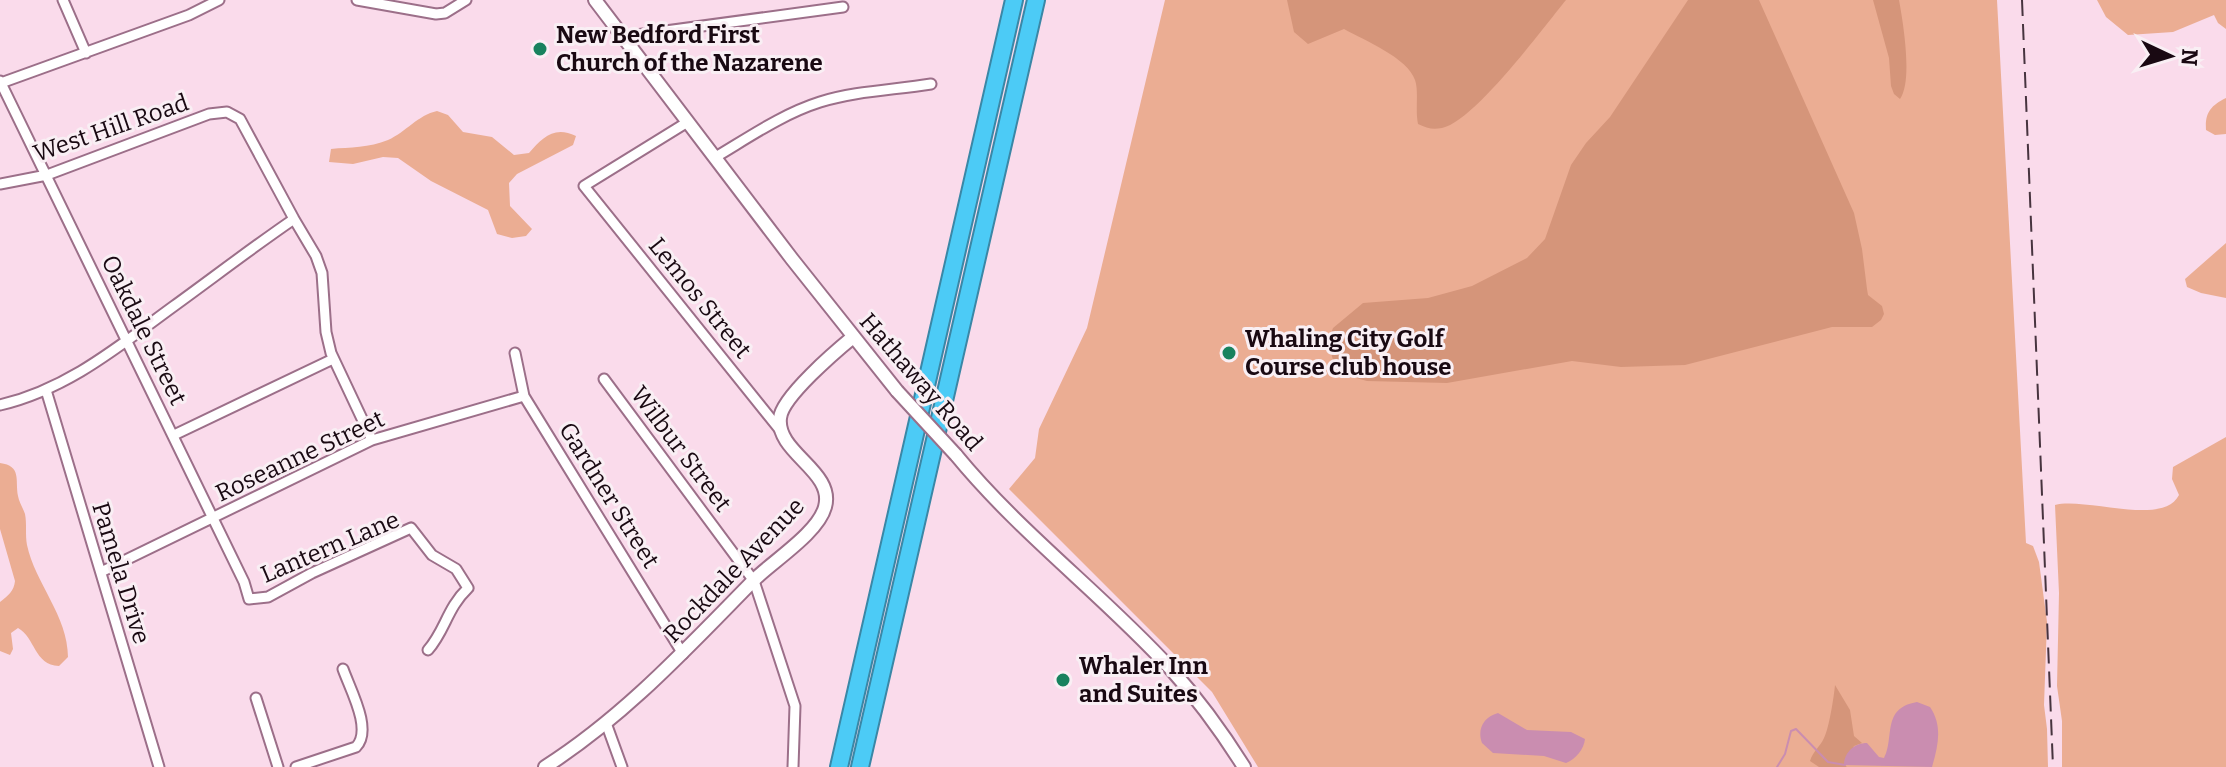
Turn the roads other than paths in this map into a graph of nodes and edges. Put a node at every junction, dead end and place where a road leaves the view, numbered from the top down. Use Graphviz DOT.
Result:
graph roads {
  1 [pos="63,0"];
  2 [pos="219,0"];
  3 [pos="357,0"];
  4 [pos="466,0"];
  5 [pos="595,0"];
  6 [pos="1014,0"];
  7 [pos="1036,0"];
  8 [pos="843,7"];
  9 [pos="621,37"];
  10 [pos="86,53"];
  11 [pos="1,82"];
  12 [pos="931,84"];
  13 [pos="686,123"];
  14 [pos="714,158"];
  15 [pos="47,175"];
  16 [pos="0,184"];
  17 [pos="294,219"];
  18 [pos="853,337"];
  19 [pos="127,343"];
  20 [pos="515,353"];
  21 [pos="333,359"];
  22 [pos="604,379"];
  23 [pos="46,390"];
  24 [pos="524,396"];
  25 [pos="0,405"];
  26 [pos="174,435"];
  27 [pos="785,436"];
  28 [pos="372,440"];
  29 [pos="213,519"];
  30 [pos="101,572"];
  31 [pos="754,581"];
  32 [pos="249,599"];
  33 [pos="428,650"];
  34 [pos="683,654"];
  35 [pos="343,669"];
  36 [pos="256,698"];
  37 [pos="873,715"];
  38 [pos="606,723"];
  39 [pos="159,767"];
  40 [pos="278,767"];
  41 [pos="296,767"];
  42 [pos="545,767"];
  43 [pos="622,767"];
  44 [pos="793,767"];
  45 [pos="839,767"];
  46 [pos="860,767"];
  47 [pos="867,767"];
  48 [pos="1244,767"];
  1 -- 10 [label="street"];
  2 -- 10 [label="street"];
  3 -- 4 [label="street"];
  5 -- 9 [label="main road, Hathaway Road"];
  6 -- 45 [label="highway"];
  7 -- 37 [label="highway"];
  8 -- 9 [label="street"];
  9 -- 13 [label="main road, Hathaway Road"];
  10 -- 11 [label="street"];
  11 -- 15 [label="street, Oakdale Street"];
  12 -- 14 [label="street"];
  13 -- 14 [label="main road, Hathaway Road"];
  13 -- 27 [label="street, Lemos Street"];
  14 -- 18 [label="main road, Hathaway Road"];
  15 -- 16 [label="street, West Hill Road"];
  15 -- 17 [label="street, West Hill Road"];
  15 -- 19 [label="street, Oakdale Street"];
  17 -- 19 [label="street"];
  17 -- 21 [label="street"];
  18 -- 27 [label="main road"];
  18 -- 48 [label="main road, Hathaway Road, bridge"];
  19 -- 23 [label="street"];
  19 -- 26 [label="street, Oakdale Street"];
  20 -- 24 [label="street, Gardner Street"];
  21 -- 26 [label="street"];
  21 -- 28 [label="street"];
  22 -- 31 [label="street, Wilbur Street"];
  23 -- 25 [label="street"];
  23 -- 30 [label="street, Pamela Drive"];
  24 -- 28 [label="street, Roseanne Street"];
  24 -- 34 [label="street, Gardner Street"];
  26 -- 29 [label="street, Oakdale Street"];
  27 -- 31 [label="main road, Rockdale Avenue"];
  28 -- 29 [label="street, Roseanne Street"];
  29 -- 30 [label="street, Roseanne Street"];
  29 -- 32 [label="street, Oakdale Street"];
  30 -- 39 [label="street, Pamela Drive"];
  31 -- 34 [label="main road, Rockdale Avenue"];
  31 -- 44 [label="street, Wilbur Street"];
  32 -- 33 [label="street, Lantern Lane"];
  34 -- 38 [label="main road, Rockdale Avenue"];
  35 -- 41 [label="street"];
  36 -- 40 [label="street"];
  37 -- 46 [label="highway"];
  37 -- 47 [label="highway"];
  38 -- 42 [label="main road, Rockdale Avenue"];
  38 -- 43 [label="street"];
}
